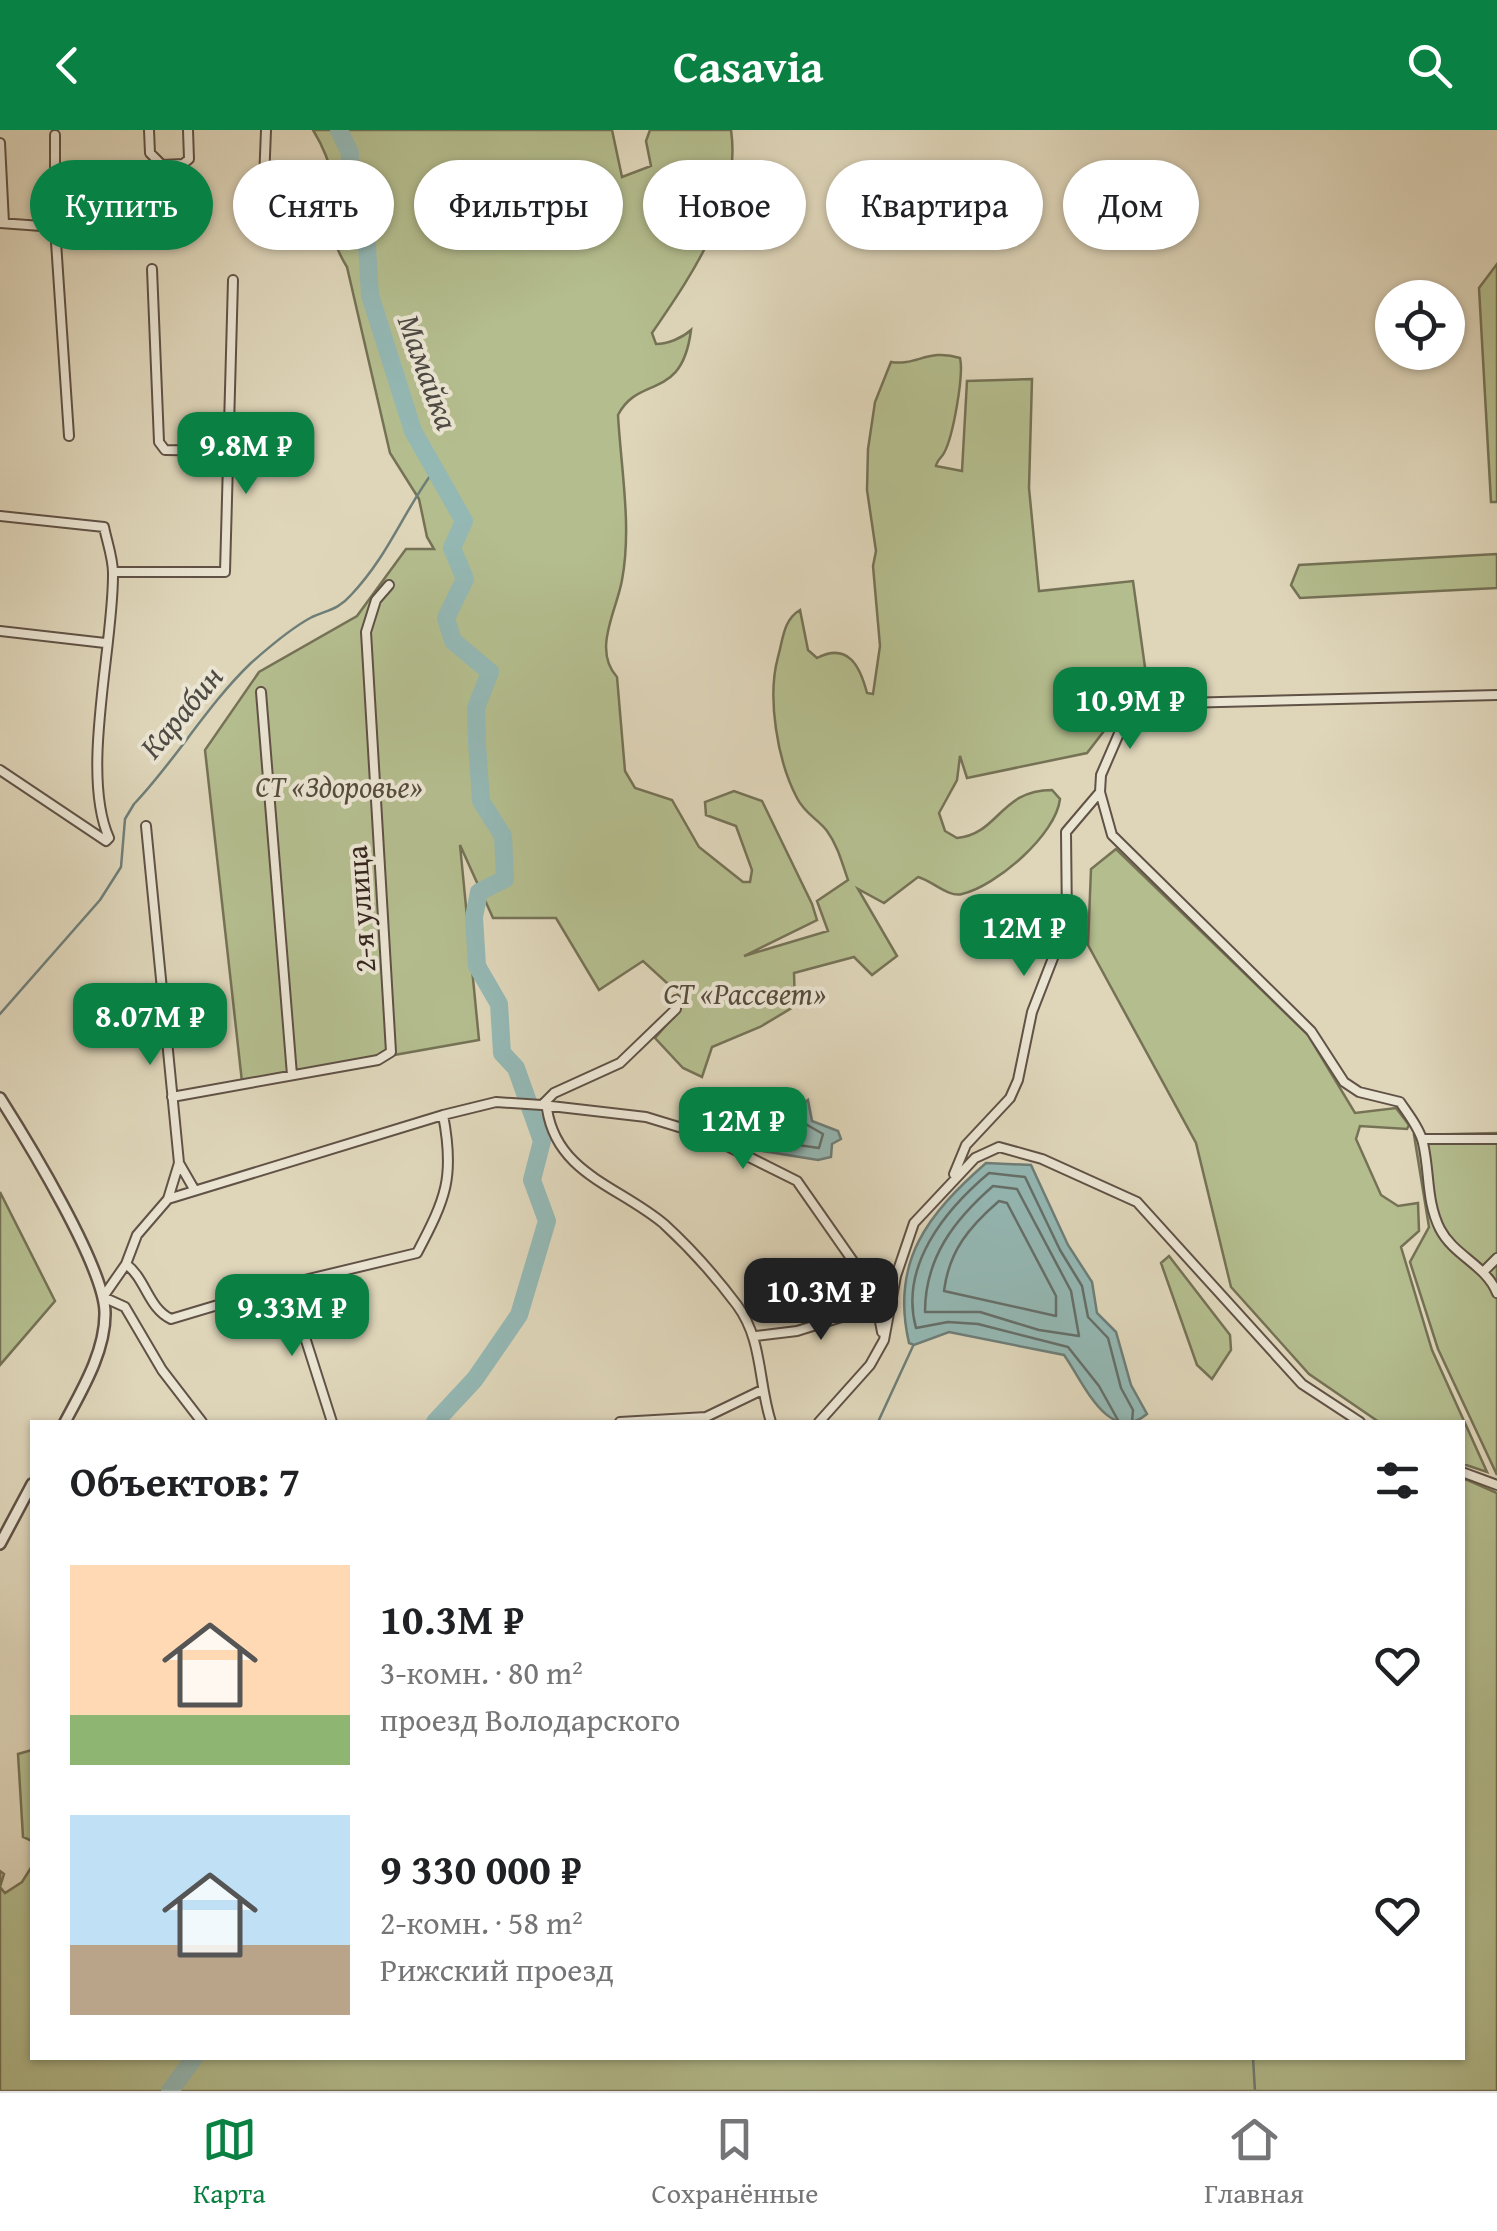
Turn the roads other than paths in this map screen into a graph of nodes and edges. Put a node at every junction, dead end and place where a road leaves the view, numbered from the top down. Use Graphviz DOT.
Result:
graph roads {
  1 [pos="149,130"];
  2 [pos="188,130"];
  3 [pos="266,130"];
  4 [pos="55,136"];
  5 [pos="0,143"];
  6 [pos="55,160"];
  7 [pos="265,160"];
  8 [pos="2,223"];
  9 [pos="30,225"];
  10 [pos="56,250"];
  11 [pos="152,268"];
  12 [pos="233,280"];
  13 [pos="69,436"];
  14 [pos="228,451"];
  15 [pos="0,516"];
  16 [pos="113,572"];
  17 [pos="388,585"];
  18 [pos="0,631"];
  19 [pos="106,642"];
  20 [pos="261,692"];
  21 [pos="1497,696"];
  22 [pos="0,770"];
  23 [pos="1100,792"];
  24 [pos="102,821"];
  25 [pos="146,826"];
  26 [pos="88,832"];
  27 [pos="676,1000"];
  28 [pos="292,1075"];
  29 [pos="0,1098"];
  30 [pos="172,1098"];
  31 [pos="542,1106"];
  32 [pos="444,1115"];
  33 [pos="1423,1139"];
  34 [pos="1497,1139"];
  35 [pos="178,1163"];
  36 [pos="952,1180"];
  37 [pos="194,1190"];
  38 [pos="168,1200"];
  39 [pos="1497,1258"];
  40 [pos="126,1264"];
  41 [pos="1484,1271"];
  42 [pos="288,1284"];
  43 [pos="1497,1292"];
  44 [pos="103,1297"];
  45 [pos="877,1306"];
  46 [pos="756,1336"];
  47 [pos="884,1340"];
  48 [pos="762,1390"];
  49 [pos="66,1420"];
  50 [pos="200,1420"];
  51 [pos="331,1420"];
  52 [pos="654,1420"];
  53 [pos="770,1420"];
  54 [pos="821,1420"];
  55 [pos="1357,1420"];
  56 [pos="1465,1473"];
  57 [pos="1497,1485"];
  58 [pos="30,1488"];
  59 [pos="0,1544"];
  1 -- 2 [label="street"];
  3 -- 7 [label="street"];
  4 -- 6 [label="street"];
  5 -- 8 [label="street"];
  8 -- 9 [label="street"];
  10 -- 13 [label="street"];
  11 -- 14 [label="street"];
  12 -- 14 [label="street"];
  14 -- 16 [label="street"];
  15 -- 16 [label="street"];
  16 -- 19 [label="street"];
  17 -- 28 [label="street, 2-я улица"];
  18 -- 19 [label="street"];
  19 -- 24 [label="street"];
  20 -- 28 [label="street"];
  21 -- 23 [label="street"];
  22 -- 26 [label="street"];
  23 -- 33 [label="street"];
  23 -- 36 [label="street"];
  24 -- 26 [label="street"];
  24 -- 26 [label="street"];
  25 -- 30 [label="street"];
  27 -- 31 [label="street"];
  28 -- 30 [label="street"];
  29 -- 44 [label="street"];
  30 -- 35 [label="street"];
  31 -- 32 [label="street"];
  31 -- 45 [label="street"];
  31 -- 46 [label="street"];
  32 -- 37 [label="street"];
  32 -- 42 [label="street"];
  33 -- 34 [label="street"];
  33 -- 41 [label="street"];
  35 -- 37 [label="street"];
  35 -- 38 [label="street"];
  36 -- 47 [label="street"];
  36 -- 55 [label="street"];
  37 -- 38 [label="street"];
  38 -- 40 [label="street"];
  39 -- 41 [label="street"];
  40 -- 42 [label="street"];
  40 -- 44 [label="street"];
  41 -- 43 [label="street"];
  42 -- 51 [label="street"];
  44 -- 49 [label="street"];
  44 -- 50 [label="street"];
  45 -- 46 [label="street"];
  45 -- 47 [label="street"];
  46 -- 48 [label="street"];
  47 -- 54 [label="street"];
  48 -- 52 [label="street"];
  48 -- 53 [label="street"];
  56 -- 57 [label="street"];
  58 -- 59 [label="street"];
}
